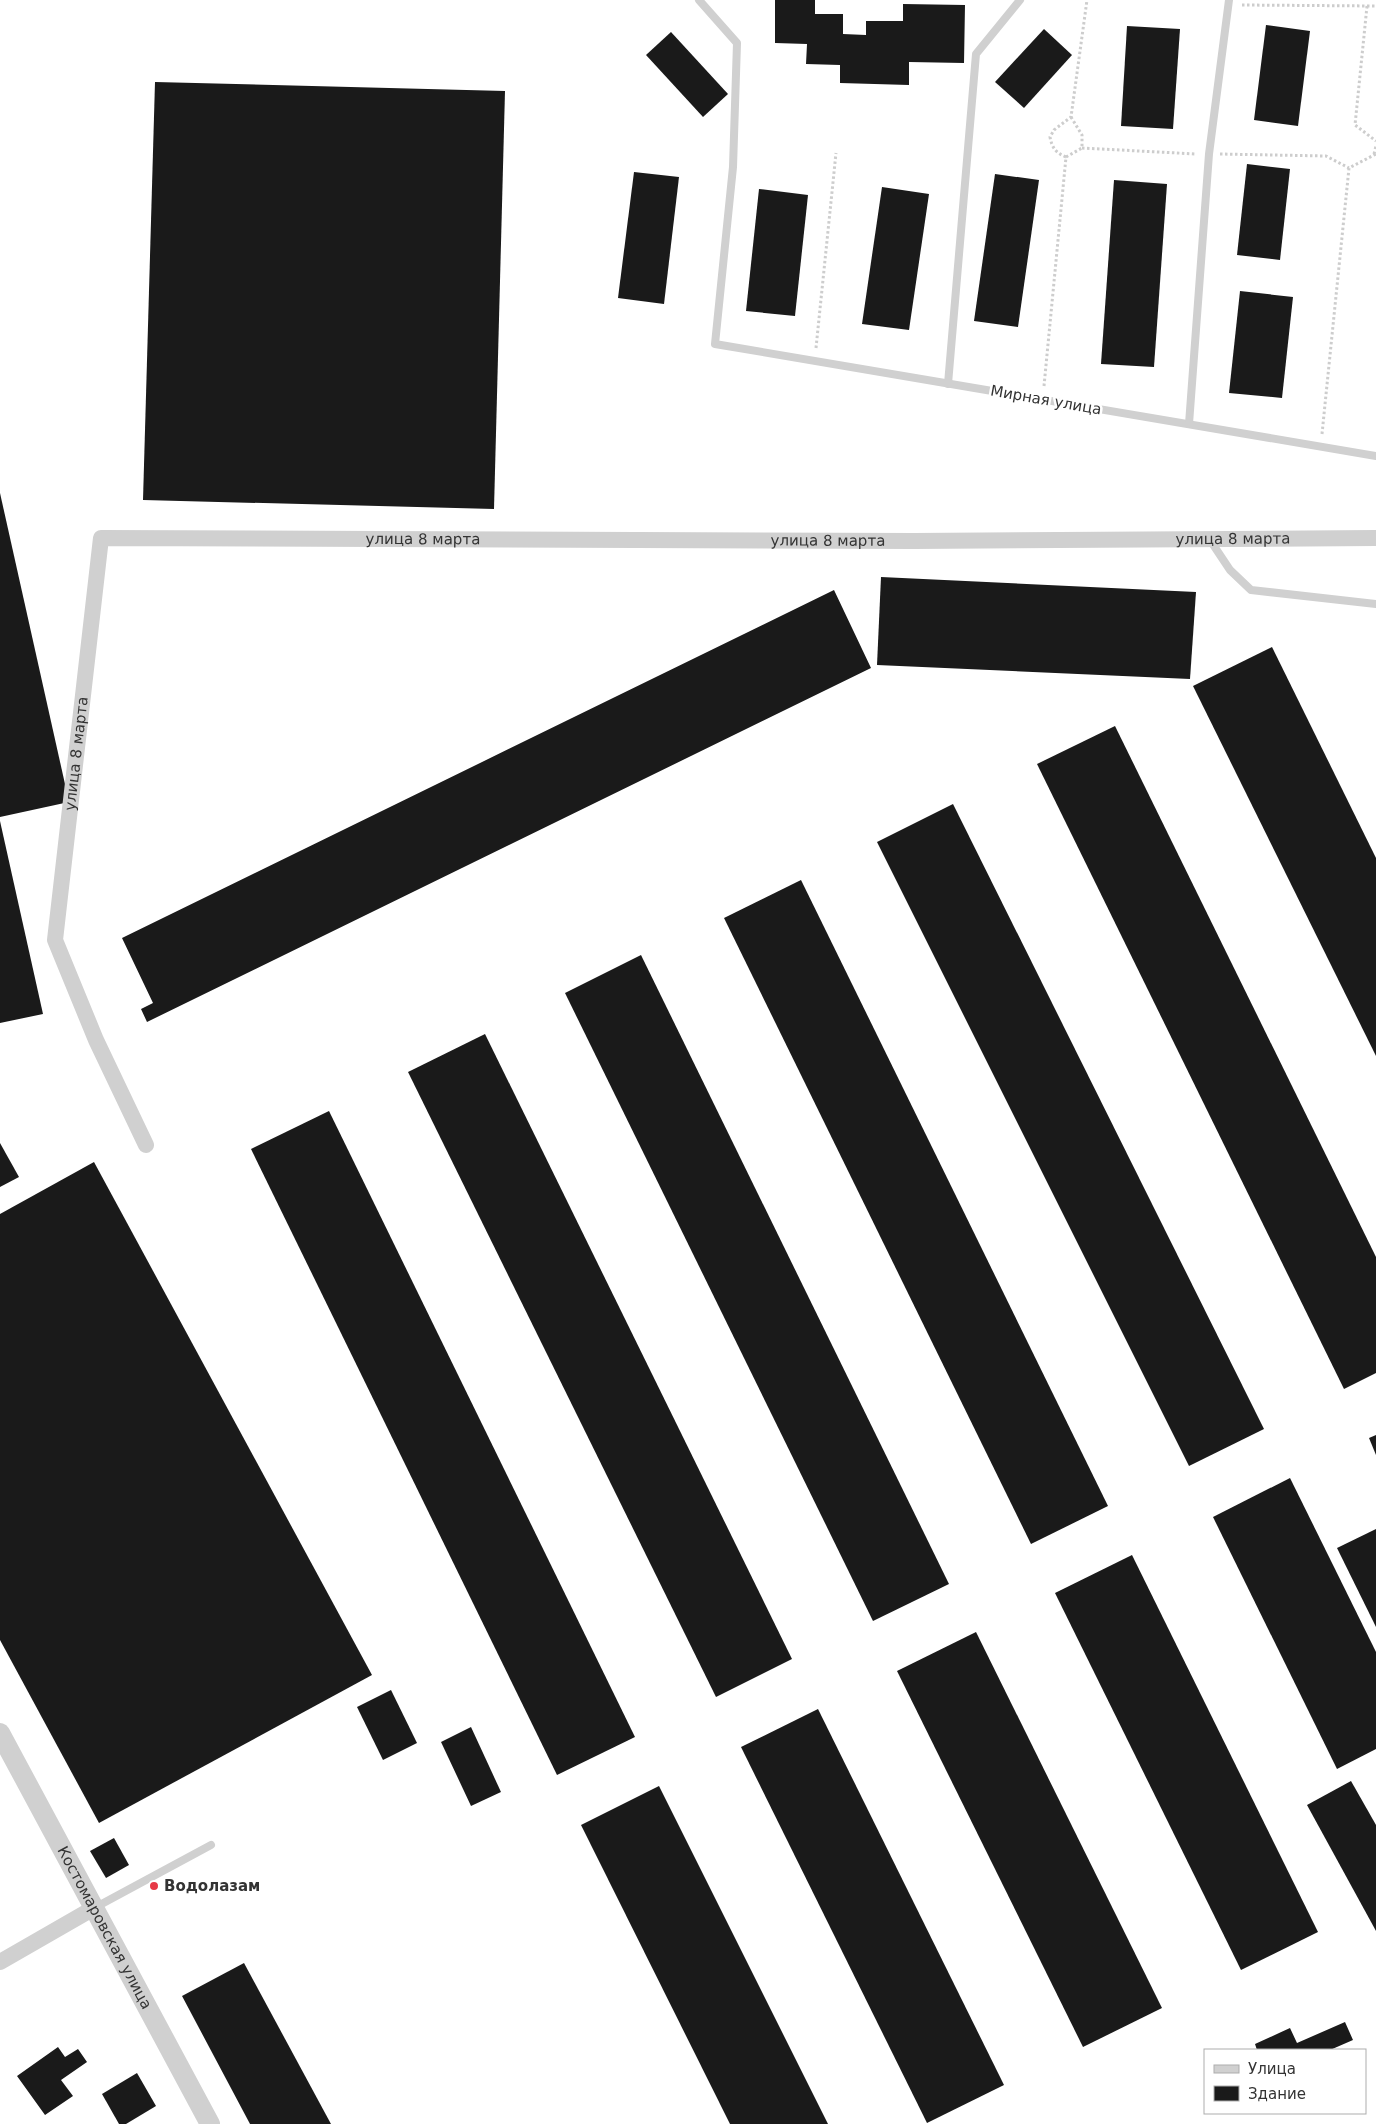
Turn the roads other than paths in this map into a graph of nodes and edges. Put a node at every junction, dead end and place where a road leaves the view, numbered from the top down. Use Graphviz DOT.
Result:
graph roads {
  1 [pos="699,0"];
  2 [pos="1020,0"];
  3 [pos="1229,2"];
  4 [pos="948,384"];
  5 [pos="1189,424"];
  6 [pos="1376,456"];
  7 [pos="1376,538"];
  8 [pos="1209,539"];
  9 [pos="1376,604"];
  10 [pos="146,1146"];
  11 [pos="0,1733"];
  12 [pos="211,1845"];
  13 [pos="94,1908"];
  14 [pos="0,1962"];
  15 [pos="210,2124"];
  1 -- 4 [label="lane, Мирная улица"];
  2 -- 4 [label="lane"];
  3 -- 5 [label="lane"];
  4 -- 5 [label="lane, Мирная улица"];
  5 -- 6 [label="lane, Мирная улица"];
  7 -- 8 [label="street, улица 8 марта"];
  8 -- 9 [label="lane"];
  8 -- 10 [label="street, улица 8 марта"];
  11 -- 13 [label="street, Костомаровская улица"];
  12 -- 13 [label="lane"];
  13 -- 14 [label="street"];
  13 -- 15 [label="street, Костомаровская улица"];
}
